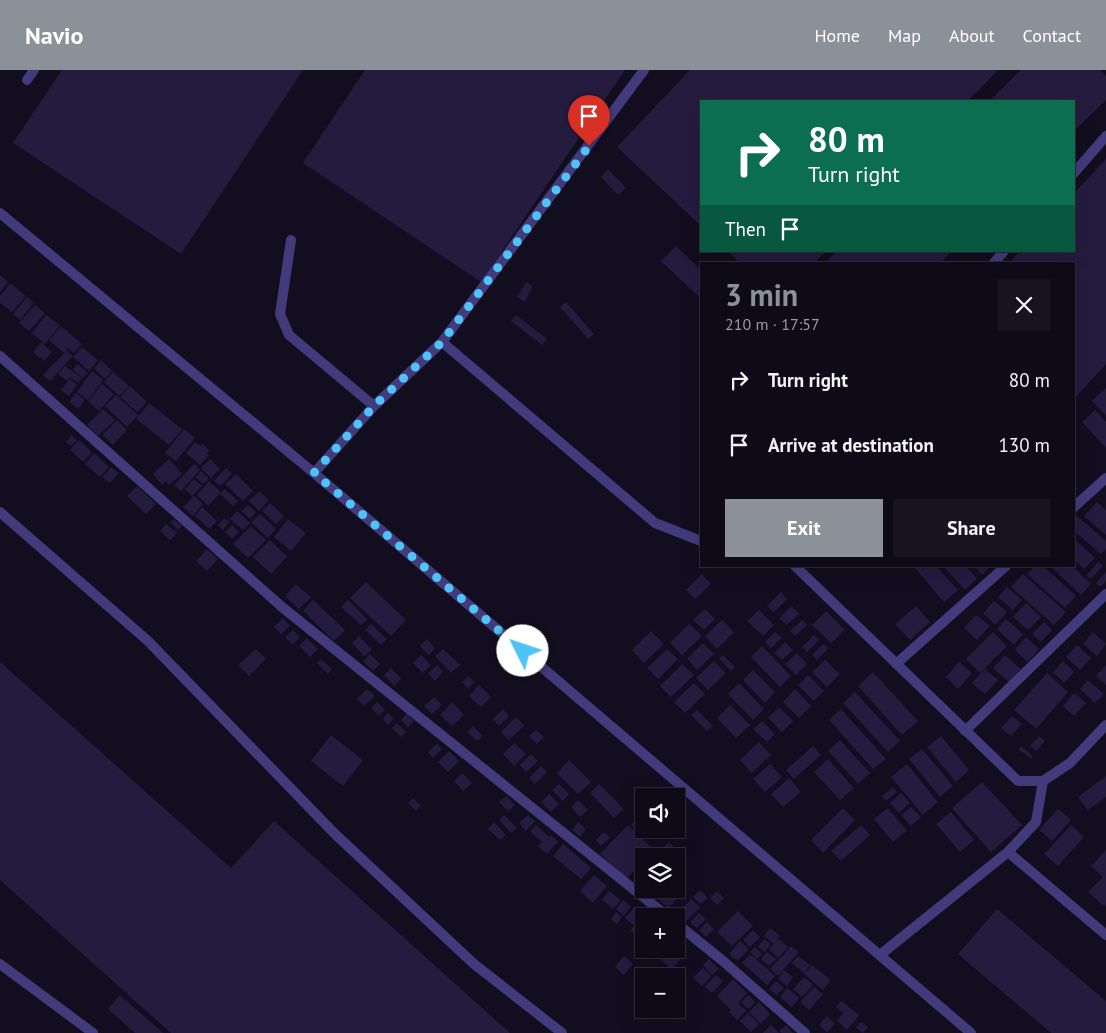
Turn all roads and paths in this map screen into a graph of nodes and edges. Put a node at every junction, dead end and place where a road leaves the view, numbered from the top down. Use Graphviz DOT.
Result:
graph roads {
  1 [pos="34,70"];
  2 [pos="644,70"];
  3 [pos="27,80"];
  4 [pos="1106,136"];
  5 [pos="1075,172"];
  6 [pos="0,213"];
  7 [pos="291,240"];
  8 [pos="1003,252"];
  9 [pos="995,262"];
  10 [pos="442,342"];
  11 [pos="0,356"];
  12 [pos="374,406"];
  13 [pos="314,473"];
  14 [pos="1106,478"];
  15 [pos="1075,505"];
  16 [pos="0,512"];
  17 [pos="700,541"];
  18 [pos="796,567"];
  19 [pos="1005,567"];
  20 [pos="1106,594"];
  21 [pos="896,664"];
  22 [pos="1106,725"];
  23 [pos="965,731"];
  24 [pos="1043,781"];
  25 [pos="1008,852"];
  26 [pos="658,908"];
  27 [pos="685,930"];
  28 [pos="1106,935"];
  29 [pos="880,955"];
  30 [pos="0,964"];
  31 [pos="94,1033"];
  32 [pos="562,1033"];
  33 [pos="805,1033"];
  34 [pos="971,1033"];
  1 -- 3 [label="lane"];
  2 -- 10 [label="lane"];
  4 -- 5 [label="lane"];
  6 -- 13 [label="lane"];
  7 -- 12 [label="lane"];
  8 -- 9 [label="lane"];
  10 -- 12 [label="lane"];
  10 -- 17 [label="lane"];
  11 -- 26 [label="lane"];
  12 -- 13 [label="lane"];
  13 -- 29 [label="lane"];
  14 -- 15 [label="lane"];
  16 -- 32 [label="lane"];
  18 -- 21 [label="lane"];
  19 -- 21 [label="lane"];
  20 -- 23 [label="lane"];
  21 -- 23 [label="lane"];
  22 -- 24 [label="lane"];
  23 -- 24 [label="lane"];
  24 -- 25 [label="lane"];
  25 -- 28 [label="lane"];
  25 -- 29 [label="lane"];
  27 -- 33 [label="lane"];
  29 -- 34 [label="lane"];
  30 -- 31 [label="lane"];
}
